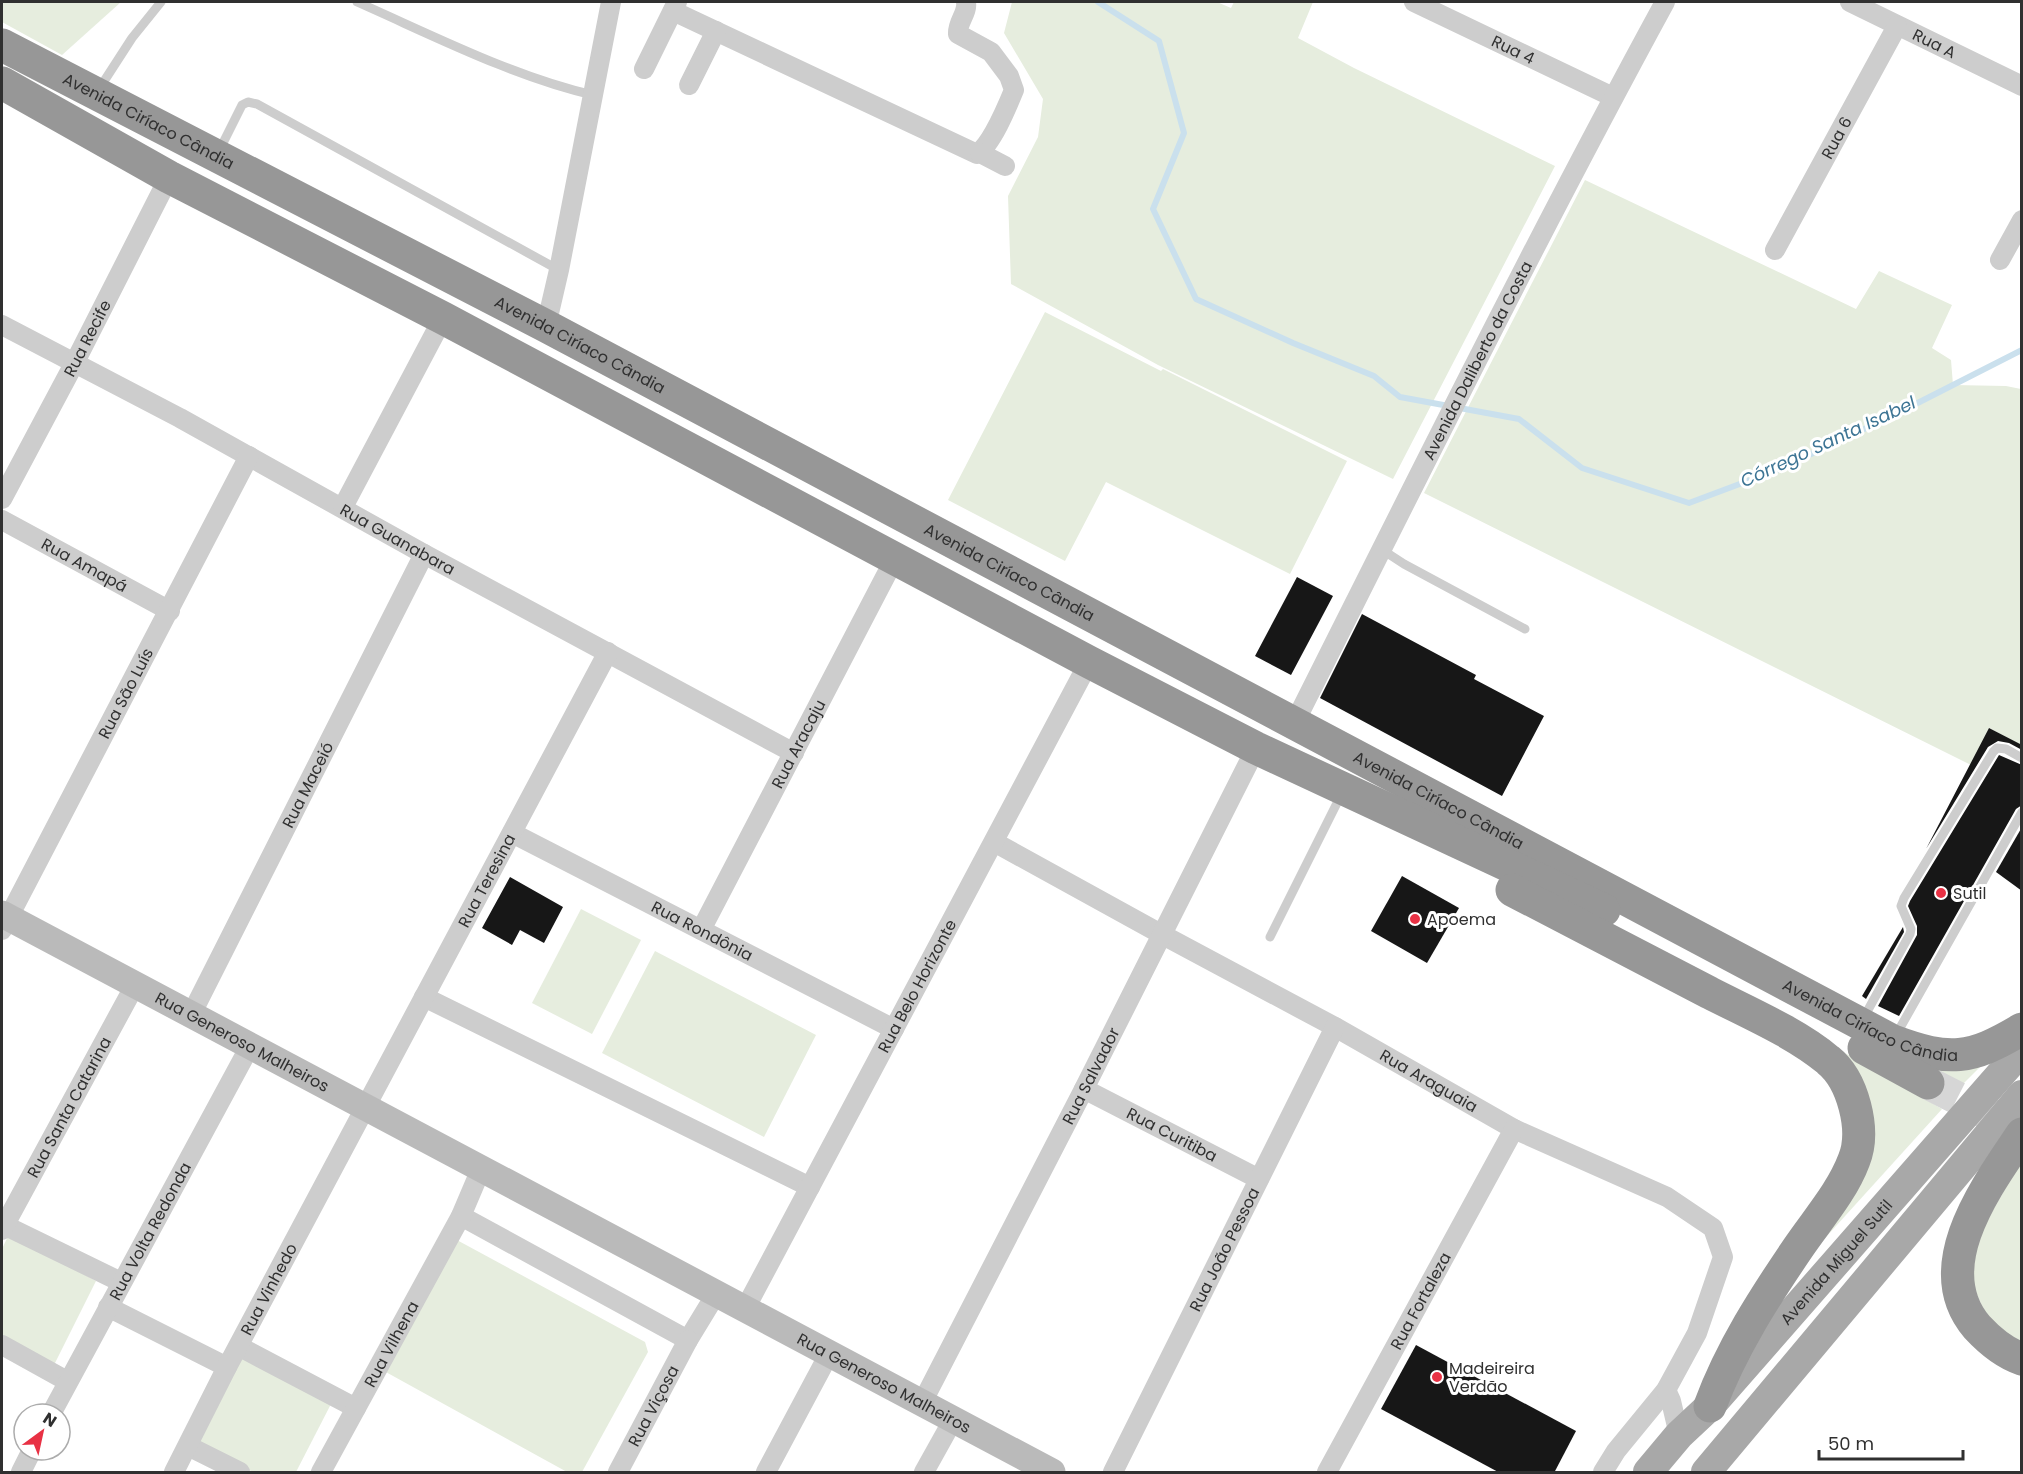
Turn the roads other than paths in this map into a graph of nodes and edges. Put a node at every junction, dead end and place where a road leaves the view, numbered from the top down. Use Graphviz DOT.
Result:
graph roads {
  1 [pos="161,2"];
  2 [pos="357,2"];
  3 [pos="611,2"];
  4 [pos="966,2"];
  5 [pos="1414,2"];
  6 [pos="1665,2"];
  7 [pos="1850,2"];
  8 [pos="675,6"];
  9 [pos="1897,26"];
  10 [pos="716,32"];
  11 [pos="2,45"];
  12 [pos="644,69"];
  13 [pos="2,83"];
  14 [pos="689,85"];
  15 [pos="2022,86"];
  16 [pos="96,94"];
  17 [pos="593,95"];
  18 [pos="1613,97"];
  19 [pos="980,153"];
  20 [pos="217,155"];
  21 [pos="1005,166"];
  22 [pos="169,177"];
  23 [pos="2022,219"];
  24 [pos="1775,250"];
  25 [pos="2000,260"];
  26 [pos="559,270"];
  27 [pos="443,318"];
  28 [pos="2,325"];
  29 [pos="546,326"];
  30 [pos="75,362"];
  31 [pos="249,456"];
  32 [pos="2,499"];
  33 [pos="343,507"];
  34 [pos="2,520"];
  35 [pos="1381,549"];
  36 [pos="424,554"];
  37 [pos="895,558"];
  38 [pos="170,611"];
  39 [pos="1525,630"];
  40 [pos="608,652"];
  41 [pos="1089,662"];
  42 [pos="1294,722"];
  43 [pos="1256,748"];
  44 [pos="794,753"];
  45 [pos="2022,758"];
  46 [pos="1294,766"];
  47 [pos="1341,795"];
  48 [pos="2022,812"];
  49 [pos="512,833"];
  50 [pos="994,842"];
  51 [pos="4,921"];
  52 [pos="700,930"];
  53 [pos="1161,934"];
  54 [pos="1270,937"];
  55 [pos="135,985"];
  56 [pos="424,998"];
  57 [pos="190,1015"];
  58 [pos="1860,1024"];
  59 [pos="1335,1027"];
  60 [pos="894,1029"];
  61 [pos="2022,1029"];
  62 [pos="1893,1041"];
  63 [pos="250,1046"];
  64 [pos="2022,1050"];
  65 [pos="1928,1083"];
  66 [pos="1084,1089"];
  67 [pos="2022,1095"];
  68 [pos="366,1108"];
  69 [pos="1514,1129"];
  70 [pos="2022,1134"];
  71 [pos="481,1169"];
  72 [pos="1259,1179"];
  73 [pos="810,1187"];
  74 [pos="461,1216"];
  75 [pos="3,1227"];
  76 [pos="121,1282"];
  77 [pos="716,1294"];
  78 [pos="108,1307"];
  79 [pos="745,1309"];
  80 [pos="688,1340"];
  81 [pos="2,1345"];
  82 [pos="240,1347"];
  83 [pos="829,1354"];
  84 [pos="2022,1359"];
  85 [pos="227,1367"];
  86 [pos="67,1381"];
  87 [pos="1666,1390"];
  88 [pos="57,1402"];
  89 [pos="922,1403"];
  90 [pos="1710,1406"];
  91 [pos="356,1408"];
  92 [pos="953,1420"];
  93 [pos="1679,1435"];
  94 [pos="188,1446"];
  95 [pos="174,1473"];
  96 [pos="240,1473"];
  97 [pos="321,1473"];
  98 [pos="618,1473"];
  99 [pos="766,1473"];
  100 [pos="924,1473"];
  101 [pos="1052,1473"];
  102 [pos="1113,1473"];
  103 [pos="1327,1473"];
  104 [pos="1603,1473"];
  105 [pos="1648,1473"];
  106 [pos="1706,1473"];
  1 -- 16 [label="lane"];
  2 -- 17 [label="lane"];
  3 -- 17 [label="street"];
  4 -- 19 [label="street"];
  5 -- 18 [label="street, Rua 4"];
  6 -- 18 [label="street, Avenida Daliberto da Costa"];
  7 -- 9 [label="street, Rua A"];
  8 -- 10 [label="street"];
  8 -- 12 [label="street"];
  9 -- 15 [label="street, Rua A"];
  9 -- 24 [label="street, Rua 6"];
  10 -- 14 [label="street"];
  10 -- 19 [label="street"];
  11 -- 16 [label="highway, Avenida Ciríaco Cândia"];
  13 -- 22 [label="highway"];
  16 -- 20 [label="highway, Avenida Ciríaco Cândia"];
  17 -- 26 [label="street"];
  18 -- 35 [label="street, Avenida Daliberto da Costa"];
  19 -- 21 [label="street"];
  20 -- 26 [label="lane"];
  20 -- 29 [label="highway, Avenida Ciríaco Cândia"];
  22 -- 27 [label="highway"];
  22 -- 30 [label="street, Rua Recife"];
  23 -- 25 [label="street"];
  26 -- 29 [label="street"];
  27 -- 33 [label="street"];
  27 -- 37 [label="highway"];
  28 -- 30 [label="street, Rua Guanabara"];
  29 -- 42 [label="highway, Avenida Ciríaco Cândia"];
  30 -- 31 [label="street, Rua Guanabara"];
  30 -- 32 [label="street, Rua Recife"];
  31 -- 33 [label="street, Rua Guanabara"];
  31 -- 38 [label="street, Rua São Luís"];
  33 -- 36 [label="street, Rua Guanabara"];
  34 -- 38 [label="street, Rua Amapá"];
  35 -- 39 [label="lane"];
  35 -- 42 [label="street, Avenida Daliberto da Costa"];
  36 -- 40 [label="street, Rua Guanabara"];
  36 -- 57 [label="street, Rua Maceió"];
  37 -- 41 [label="highway"];
  37 -- 44 [label="street, Rua Aracaju"];
  38 -- 51 [label="street, Rua São Luís"];
  40 -- 44 [label="street, Rua Guanabara"];
  40 -- 49 [label="street, Rua Teresina"];
  41 -- 43 [label="highway"];
  41 -- 50 [label="street, Rua Belo Horizonte"];
  42 -- 58 [label="highway, Avenida Ciríaco Cândia"];
  43 -- 46 [label="highway"];
  43 -- 53 [label="street, Rua Salvador"];
  44 -- 52 [label="street, Rua Aracaju"];
  45 -- 58 [label="lane"];
  46 -- 47 [label="highway"];
  46 -- 65 [label="highway"];
  47 -- 54 [label="lane"];
  47 -- 90 [label="highway"];
  48 -- 62 [label="lane"];
  49 -- 52 [label="street, Rua Rondônia"];
  49 -- 56 [label="street, Rua Teresina"];
  50 -- 53 [label="street, Rua Araguaia"];
  50 -- 60 [label="street, Rua Belo Horizonte"];
  51 -- 55 [label="street, Rua Generoso Malheiros"];
  52 -- 60 [label="street, Rua Rondônia"];
  53 -- 59 [label="street, Rua Araguaia"];
  53 -- 66 [label="street, Rua Salvador"];
  55 -- 57 [label="street, Rua Generoso Malheiros"];
  55 -- 75 [label="street, Rua Santa Catarina"];
  56 -- 68 [label="street, Rua Teresina"];
  56 -- 73 [label="street"];
  57 -- 63 [label="street, Rua Generoso Malheiros"];
  58 -- 62 [label="highway, Avenida Ciríaco Cândia"];
  59 -- 69 [label="street, Rua Araguaia"];
  59 -- 72 [label="street, Rua João Pessoa"];
  60 -- 73 [label="street, Rua Belo Horizonte"];
  61 -- 62 [label="highway, Avenida Ciríaco Cândia"];
  63 -- 68 [label="street, Rua Generoso Malheiros"];
  63 -- 76 [label="street, Rua Volta Redonda"];
  64 -- 90 [label="main road, Avenida Miguel Sutil"];
  66 -- 72 [label="street, Rua Curitiba"];
  66 -- 89 [label="street, Rua Salvador"];
  67 -- 106 [label="main road, Avenida Miguel Sutil"];
  68 -- 71 [label="street, Rua Generoso Malheiros"];
  68 -- 82 [label="street, Rua Vinhedo"];
  69 -- 87 [label="street, Rua Araguaia"];
  69 -- 103 [label="street, Rua Fortaleza"];
  70 -- 84 [label="highway"];
  71 -- 74 [label="street"];
  71 -- 77 [label="street, Rua Generoso Malheiros"];
  72 -- 102 [label="street, Rua João Pessoa"];
  73 -- 79 [label="street, Rua Belo Horizonte"];
  74 -- 80 [label="street"];
  74 -- 91 [label="street, Rua Vilhena"];
  75 -- 76 [label="street"];
  76 -- 78 [label="street, Rua Volta Redonda"];
  77 -- 79 [label="street, Rua Generoso Malheiros"];
  77 -- 80 [label="street"];
  78 -- 85 [label="street"];
  78 -- 86 [label="street, Rua Volta Redonda"];
  79 -- 83 [label="street, Rua Generoso Malheiros"];
  80 -- 98 [label="street, Rua Viçosa"];
  81 -- 86 [label="street"];
  82 -- 85 [label="street, Rua Vinhedo"];
  82 -- 91 [label="street"];
  83 -- 89 [label="street, Rua Generoso Malheiros"];
  83 -- 99 [label="street"];
  85 -- 94 [label="street, Rua Vinhedo"];
  86 -- 88 [label="street, Rua Volta Redonda"];
  87 -- 93 [label="street"];
  87 -- 104 [label="street, Rua Araguaia"];
  89 -- 92 [label="street, Rua Generoso Malheiros"];
  90 -- 93 [label="main road, Avenida Miguel Sutil"];
  91 -- 97 [label="street, Rua Vilhena"];
  92 -- 100 [label="street"];
  92 -- 101 [label="street, Rua Generoso Malheiros"];
  93 -- 105 [label="main road, Avenida Miguel Sutil"];
  94 -- 95 [label="street, Rua Vinhedo"];
  94 -- 96 [label="street"];
}
